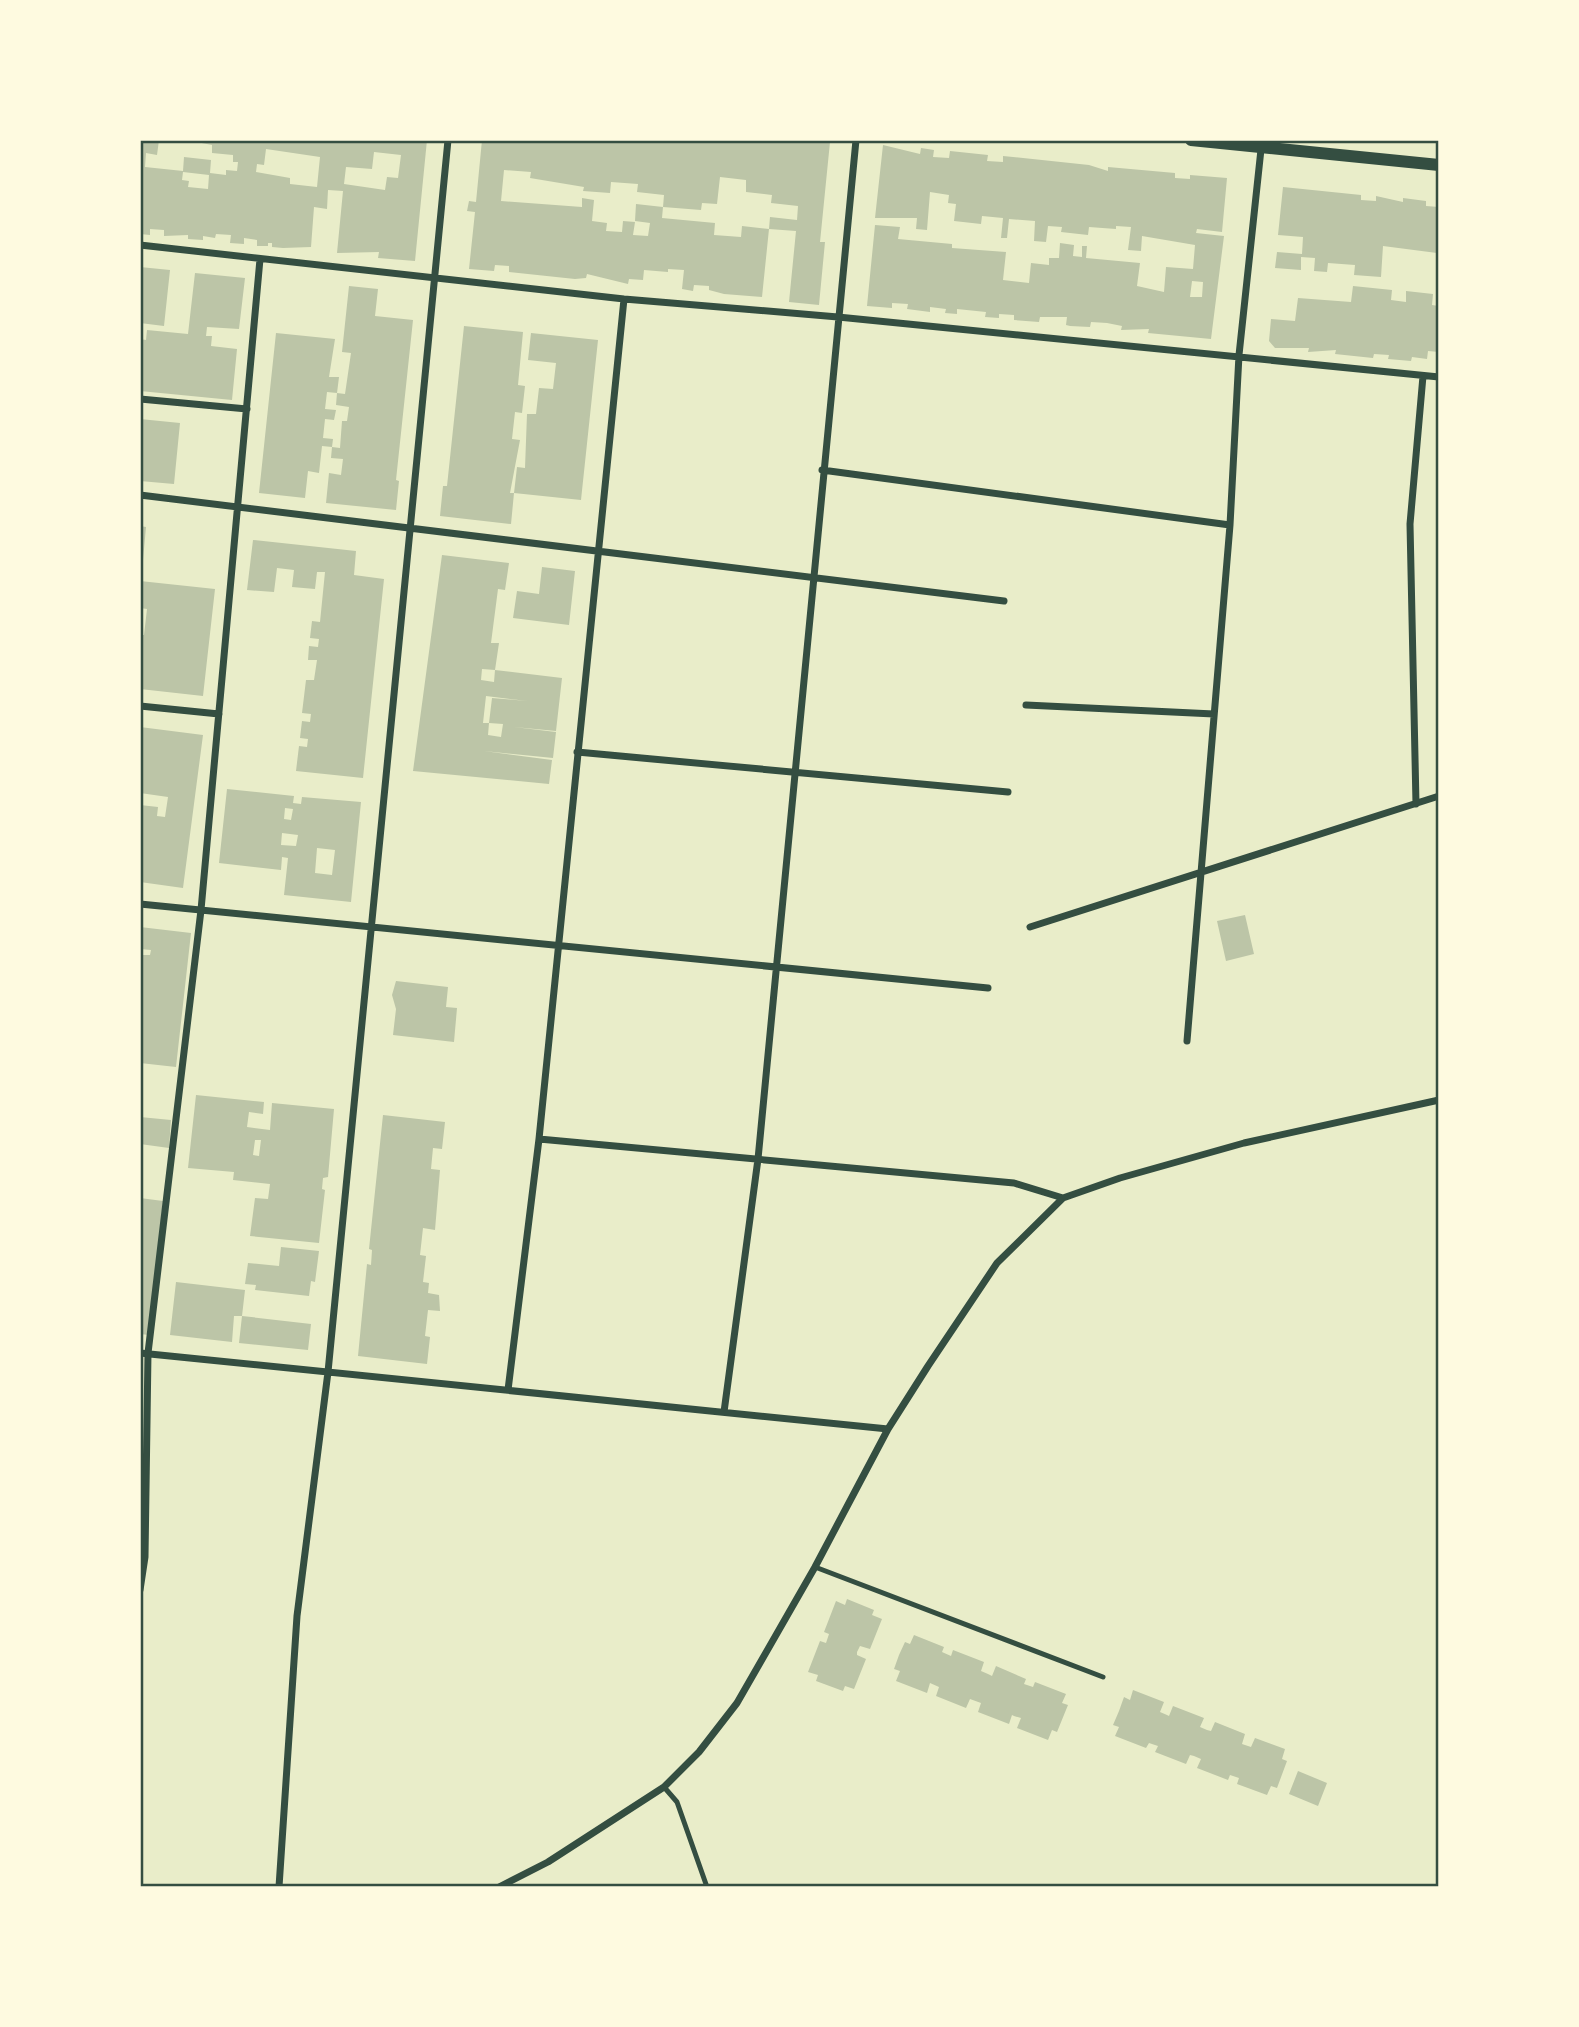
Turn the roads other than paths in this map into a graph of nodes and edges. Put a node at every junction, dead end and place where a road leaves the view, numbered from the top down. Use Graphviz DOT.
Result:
graph roads {
  1 [pos="448,140"];
  2 [pos="856,140"];
  3 [pos="1191,140"];
  4 [pos="1262,144"];
  5 [pos="1439,165"];
  6 [pos="140,245"];
  7 [pos="260,259"];
  8 [pos="433,278"];
  9 [pos="624,299"];
  10 [pos="838,317"];
  11 [pos="1239,355"];
  12 [pos="1423,376"];
  13 [pos="1439,377"];
  14 [pos="140,399"];
  15 [pos="247,409"];
  16 [pos="822,470"];
  17 [pos="140,495"];
  18 [pos="238,508"];
  19 [pos="1230,525"];
  20 [pos="410,528"];
  21 [pos="598,551"];
  22 [pos="813,577"];
  23 [pos="1004,601"];
  24 [pos="1026,705"];
  25 [pos="140,706"];
  26 [pos="219,714"];
  27 [pos="1214,715"];
  28 [pos="577,752"];
  29 [pos="795,772"];
  30 [pos="1008,792"];
  31 [pos="1439,796"];
  32 [pos="1416,804"];
  33 [pos="1201,873"];
  34 [pos="140,904"];
  35 [pos="201,910"];
  36 [pos="1030,927"];
  37 [pos="373,928"];
  38 [pos="557,945"];
  39 [pos="777,967"];
  40 [pos="988,988"];
  41 [pos="1186,1041"];
  42 [pos="1439,1100"];
  43 [pos="539,1139"];
  44 [pos="758,1159"];
  45 [pos="1063,1198"];
  46 [pos="144,1353"];
  47 [pos="328,1372"];
  48 [pos="508,1390"];
  49 [pos="724,1412"];
  50 [pos="888,1429"];
  51 [pos="815,1567"];
  52 [pos="140,1590"];
  53 [pos="1103,1677"];
  54 [pos="664,1787"];
  55 [pos="279,1887"];
  56 [pos="499,1887"];
  57 [pos="707,1887"];
  1 -- 8 [label="street"];
  2 -- 10 [label="street"];
  3 -- 4 [label="street"];
  4 -- 5 [label="street"];
  4 -- 11 [label="street"];
  6 -- 7 [label="street"];
  7 -- 8 [label="street"];
  7 -- 15 [label="street"];
  8 -- 9 [label="street"];
  8 -- 20 [label="street"];
  9 -- 10 [label="street"];
  9 -- 21 [label="street"];
  10 -- 11 [label="street"];
  10 -- 16 [label="street"];
  11 -- 12 [label="street"];
  11 -- 19 [label="street"];
  12 -- 13 [label="street"];
  12 -- 32 [label="street"];
  14 -- 15 [label="street"];
  15 -- 18 [label="street"];
  16 -- 19 [label="street"];
  16 -- 22 [label="street"];
  17 -- 18 [label="street"];
  18 -- 20 [label="street"];
  18 -- 26 [label="street"];
  19 -- 27 [label="street"];
  20 -- 21 [label="street"];
  20 -- 37 [label="street"];
  21 -- 22 [label="street"];
  21 -- 28 [label="street"];
  22 -- 23 [label="street"];
  22 -- 29 [label="street"];
  24 -- 27 [label="street"];
  25 -- 26 [label="street"];
  26 -- 35 [label="street"];
  27 -- 33 [label="street"];
  28 -- 29 [label="street"];
  28 -- 38 [label="street"];
  29 -- 30 [label="street"];
  29 -- 39 [label="street"];
  31 -- 32 [label="street"];
  32 -- 33 [label="street"];
  33 -- 36 [label="street"];
  33 -- 41 [label="street"];
  34 -- 35 [label="street"];
  35 -- 37 [label="street"];
  35 -- 46 [label="street"];
  37 -- 38 [label="street"];
  37 -- 47 [label="street"];
  38 -- 39 [label="street"];
  38 -- 43 [label="street"];
  39 -- 40 [label="street"];
  39 -- 44 [label="street"];
  42 -- 45 [label="street"];
  43 -- 44 [label="street"];
  43 -- 48 [label="street"];
  44 -- 45 [label="street"];
  44 -- 49 [label="street"];
  45 -- 50 [label="street"];
  46 -- 47 [label="street"];
  46 -- 52 [label="street"];
  47 -- 48 [label="street"];
  47 -- 55 [label="street"];
  48 -- 49 [label="street"];
  49 -- 50 [label="street"];
  50 -- 51 [label="street"];
  51 -- 53 [label="lane"];
  51 -- 54 [label="street"];
  54 -- 56 [label="street"];
  54 -- 57 [label="lane"];
}
